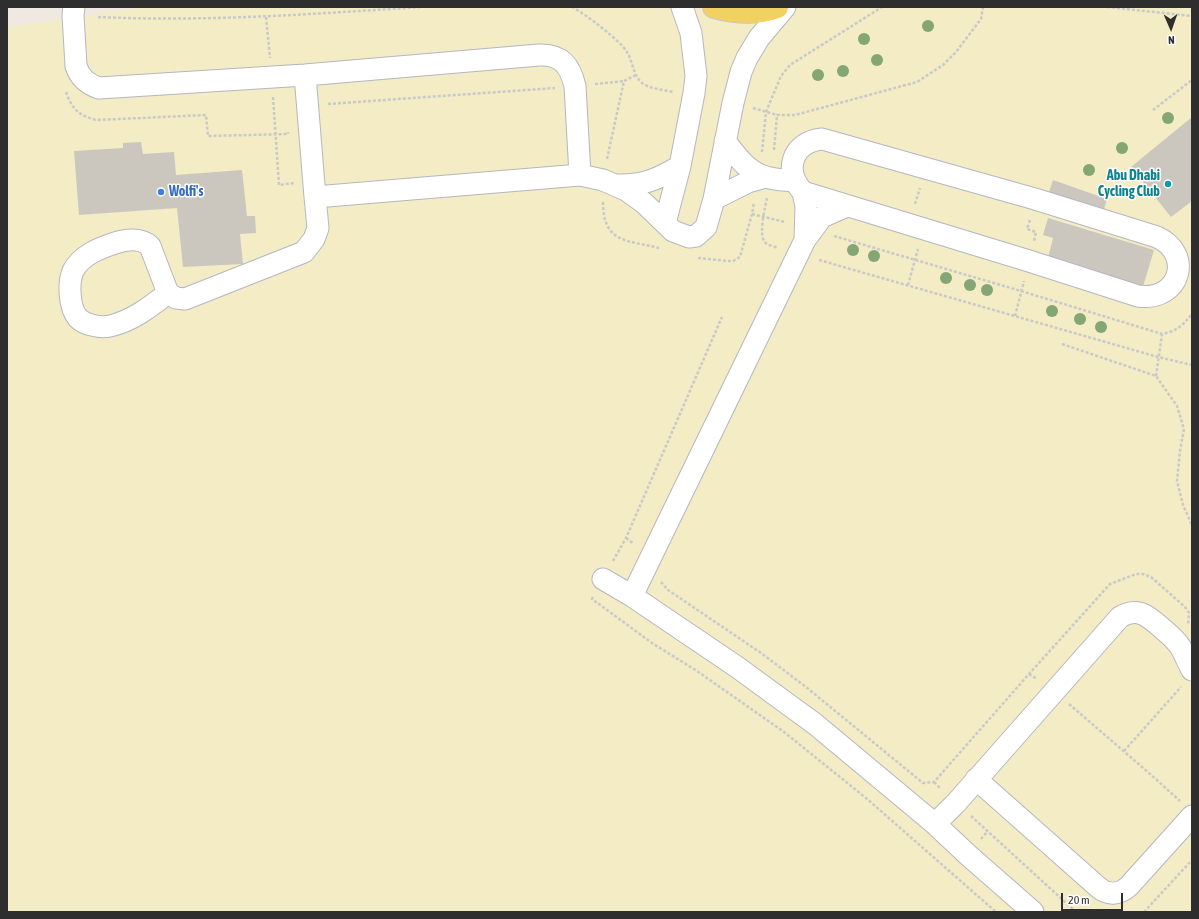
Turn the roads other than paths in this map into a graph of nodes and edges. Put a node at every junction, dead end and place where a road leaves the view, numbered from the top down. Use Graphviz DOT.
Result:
graph roads {
  1 [pos="682,7"];
  2 [pos="714,7"];
  3 [pos="777,7"];
  4 [pos="785,7"];
  5 [pos="72,10"];
  6 [pos="305,75"];
  7 [pos="726,141"];
  8 [pos="680,166"];
  9 [pos="580,175"];
  10 [pos="763,176"];
  11 [pos="617,185"];
  12 [pos="799,186"];
  13 [pos="315,197"];
  14 [pos="714,199"];
  15 [pos="847,206"];
  16 [pos="666,223"];
  17 [pos="805,238"];
  18 [pos="168,293"];
  19 [pos="603,579"];
  20 [pos="632,596"];
  21 [pos="1189,677"];
  22 [pos="976,779"];
  23 [pos="1187,809"];
  24 [pos="935,824"];
  25 [pos="1033,912"];
  1 -- 8 [label="street"];
  2 -- 3 [label="main road"];
  4 -- 7 [label="street"];
  5 -- 6 [label="street"];
  6 -- 9 [label="street"];
  6 -- 13 [label="street"];
  7 -- 10 [label="street"];
  7 -- 14 [label="street"];
  8 -- 11 [label="street"];
  8 -- 16 [label="street"];
  9 -- 11 [label="street"];
  9 -- 13 [label="street"];
  10 -- 12 [label="street"];
  10 -- 14 [label="street"];
  11 -- 16 [label="street"];
  12 -- 15 [label="street"];
  12 -- 15 [label="street"];
  12 -- 17 [label="street"];
  13 -- 18 [label="street"];
  14 -- 16 [label="street"];
  15 -- 17 [label="street"];
  17 -- 20 [label="street"];
  18 -- 18 [label="street"];
  19 -- 20 [label="street"];
  20 -- 24 [label="street"];
  21 -- 22 [label="street"];
  22 -- 23 [label="street"];
  22 -- 24 [label="street"];
  24 -- 25 [label="street"];
}
